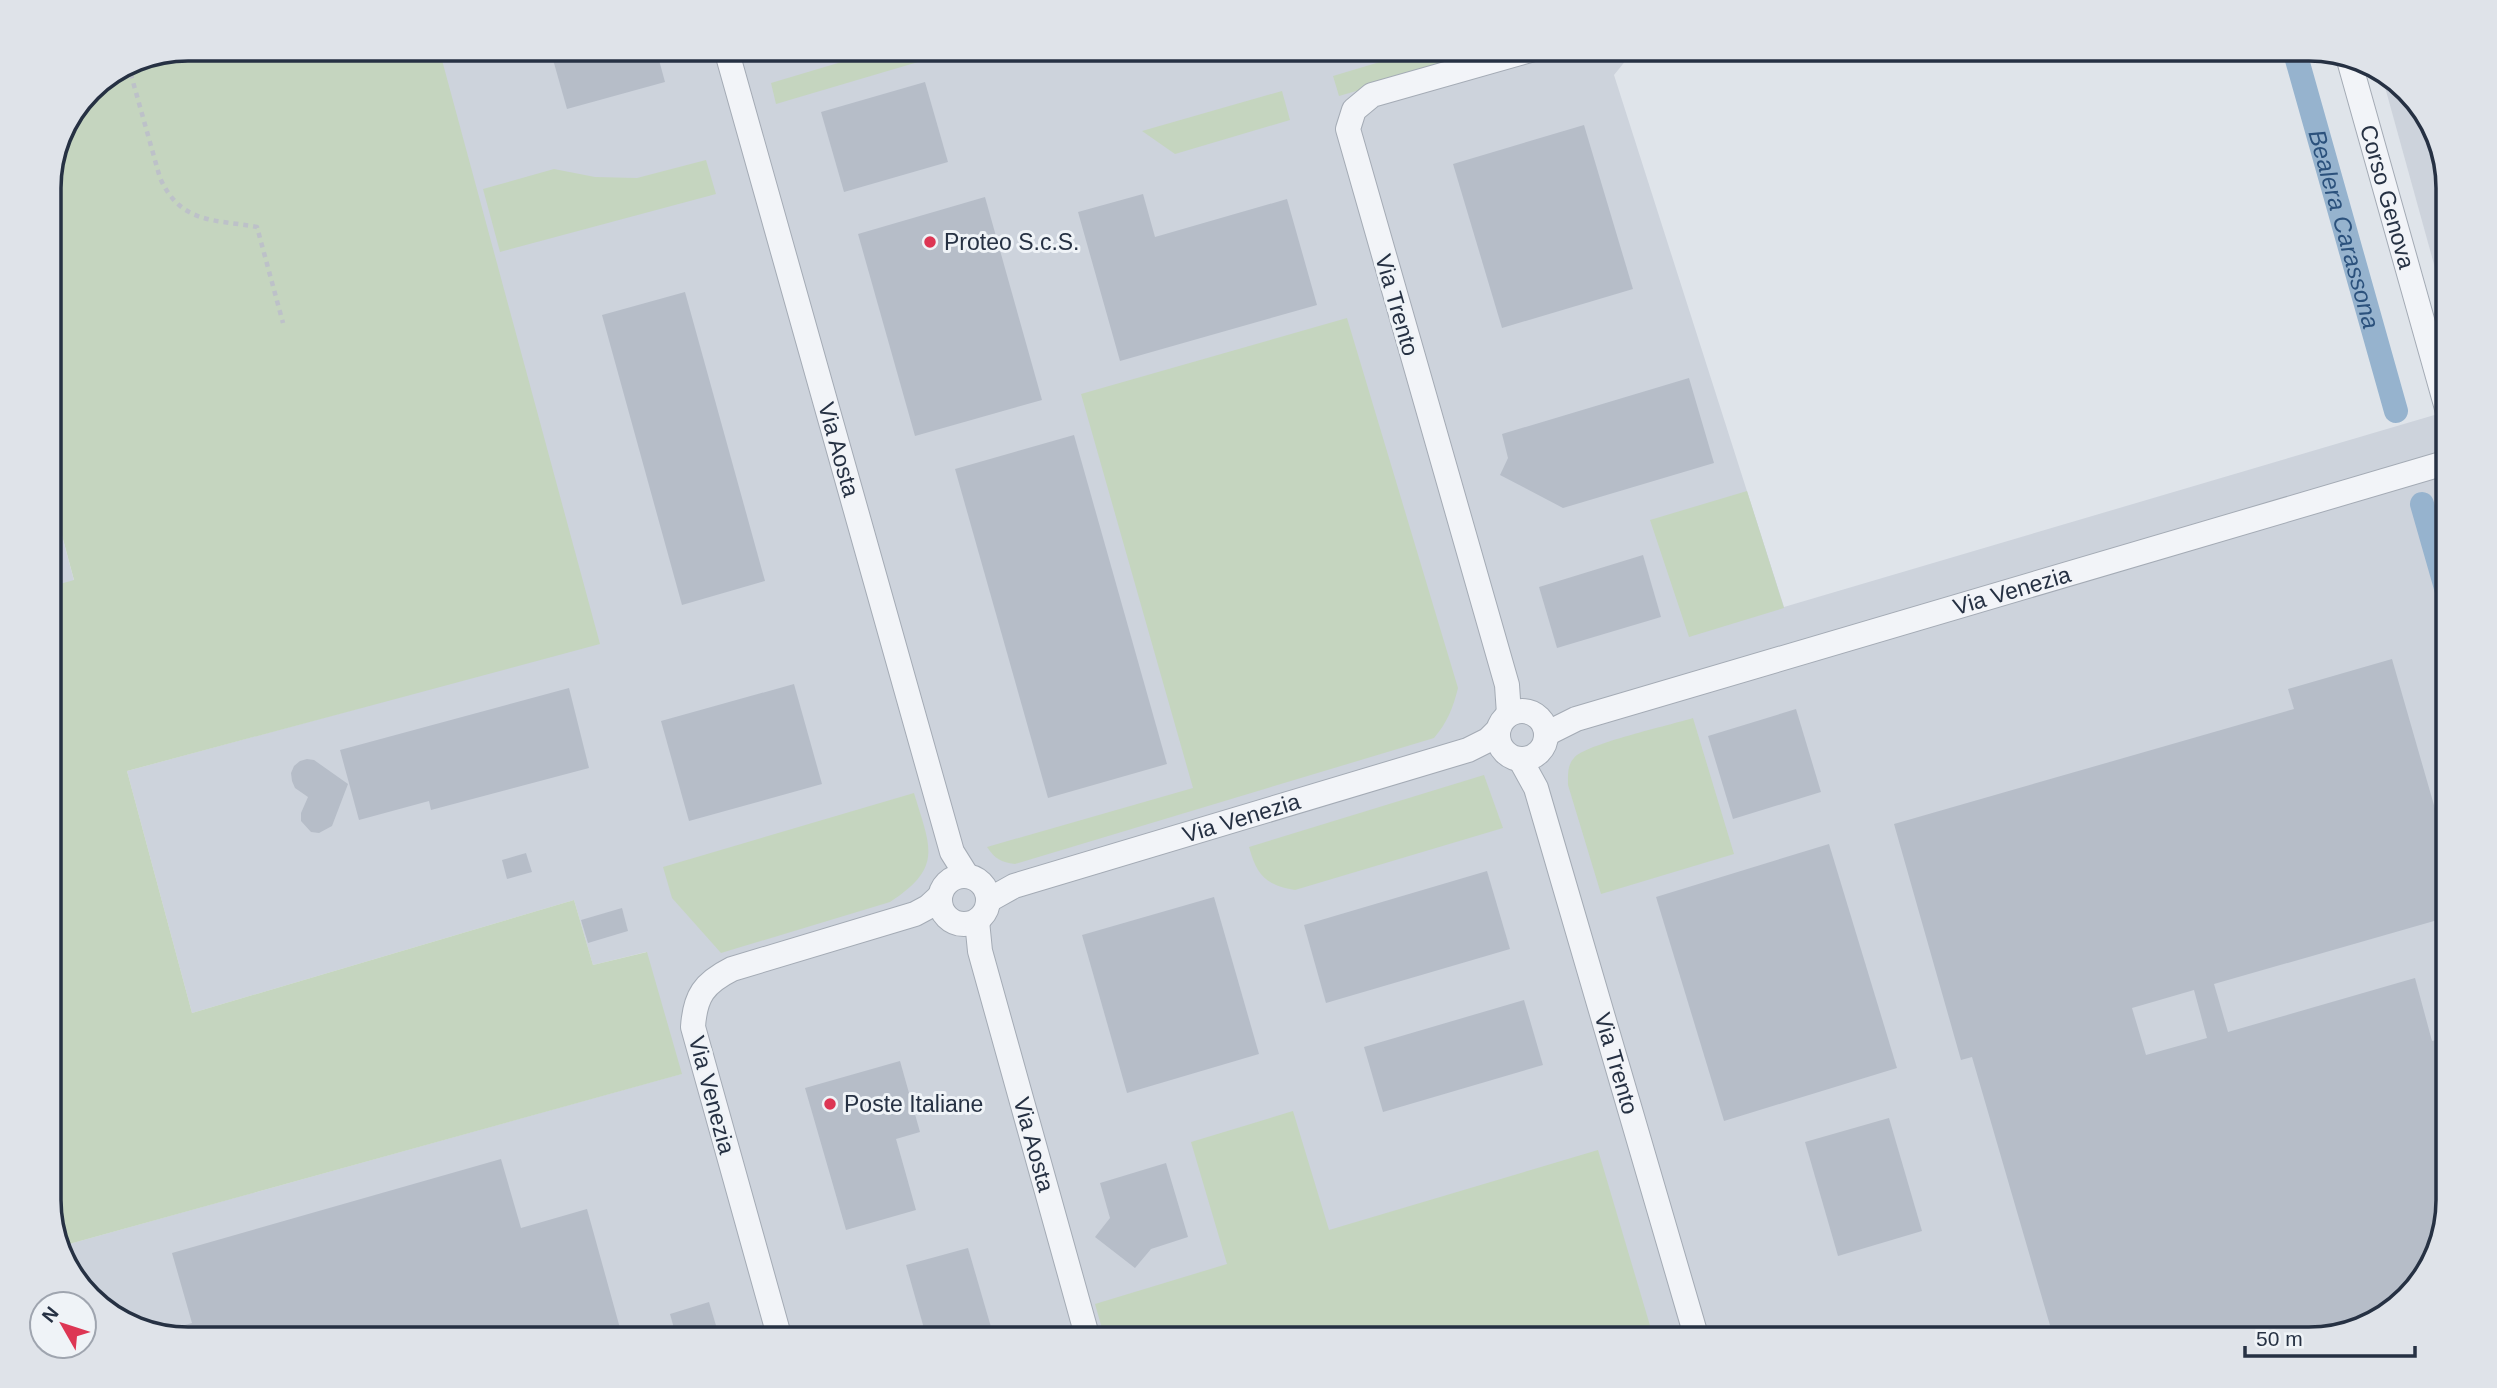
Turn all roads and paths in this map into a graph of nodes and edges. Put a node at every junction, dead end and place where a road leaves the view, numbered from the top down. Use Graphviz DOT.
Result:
graph roads {
  1 [pos="1490,61"];
  2 [pos="730,62"];
  3 [pos="2353,69"];
  4 [pos="131,75"];
  5 [pos="283,323"];
  6 [pos="2435,366"];
  7 [pos="2435,466"];
  8 [pos="1522,734"];
  9 [pos="964,900"];
  10 [pos="777,1327"];
  11 [pos="1085,1327"];
  12 [pos="1693,1327"];
  1 -- 8 [label="street, Via Trento"];
  2 -- 9 [label="street, Via Aosta"];
  3 -- 6 [label="street, Corso Genova"];
  4 -- 5 [label="path"];
  7 -- 8 [label="street, Via Venezia"];
  8 -- 9 [label="street, Via Venezia"];
  8 -- 12 [label="street, Via Trento"];
  9 -- 10 [label="street, Via Venezia"];
  9 -- 11 [label="street, Via Aosta"];
}
